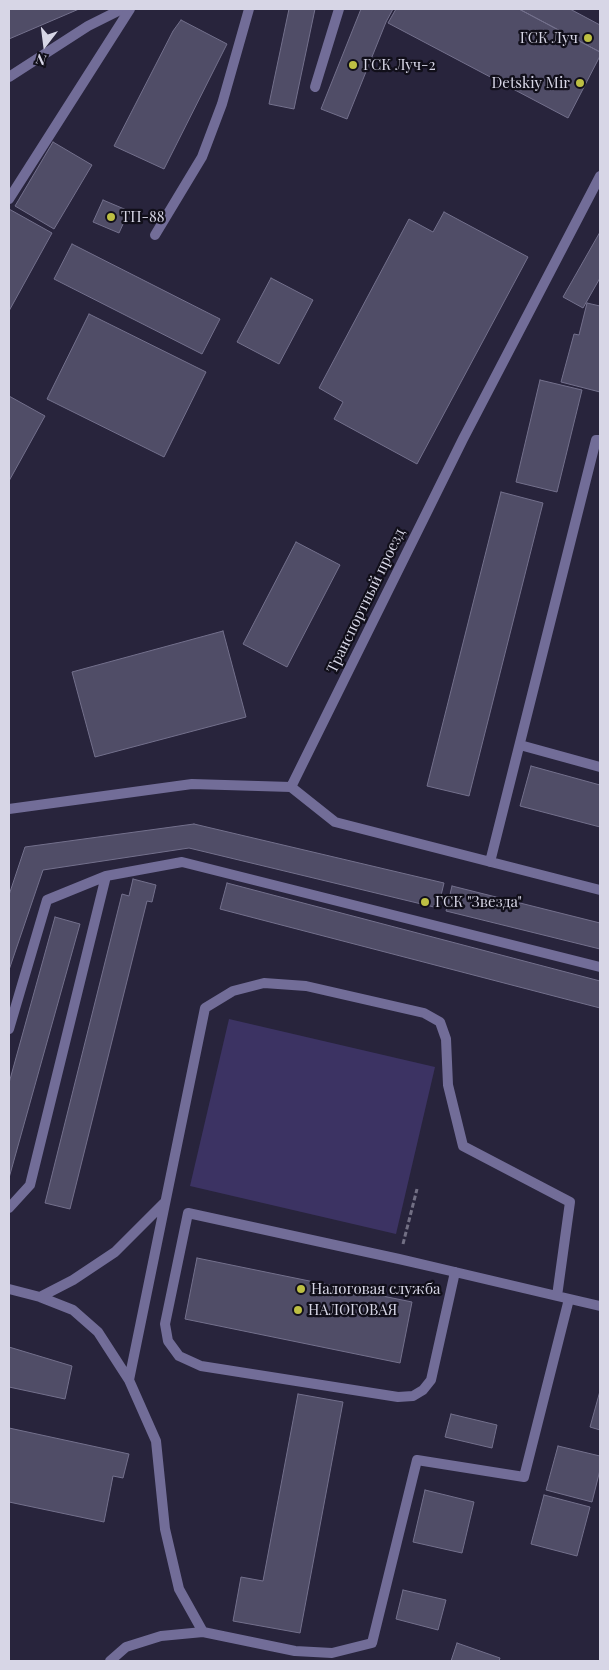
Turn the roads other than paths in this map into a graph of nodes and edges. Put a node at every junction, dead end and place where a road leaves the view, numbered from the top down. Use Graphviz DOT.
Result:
graph roads {
  1 [pos="122,9"];
  2 [pos="130,9"];
  3 [pos="249,9"];
  4 [pos="339,9"];
  5 [pos="9,77"];
  6 [pos="314,87"];
  7 [pos="600,176"];
  8 [pos="9,199"];
  9 [pos="155,235"];
  10 [pos="600,440"];
  11 [pos="520,745"];
  12 [pos="600,767"];
  13 [pos="291,787"];
  14 [pos="9,810"];
  15 [pos="490,862"];
  16 [pos="106,876"];
  17 [pos="600,890"];
  18 [pos="600,966"];
  19 [pos="9,1029"];
  20 [pos="165,1202"];
  21 [pos="9,1208"];
  22 [pos="455,1272"];
  23 [pos="9,1289"];
  24 [pos="557,1296"];
  25 [pos="40,1297"];
  26 [pos="570,1299"];
  27 [pos="600,1306"];
  28 [pos="129,1380"];
  29 [pos="203,1632"];
  30 [pos="110,1661"];
  1 -- 5 [label="street"];
  2 -- 8 [label="street"];
  3 -- 9 [label="street"];
  4 -- 6 [label="street"];
  7 -- 13 [label="street, Транспортный проезд"];
  10 -- 11 [label="street"];
  11 -- 12 [label="street"];
  11 -- 15 [label="street"];
  13 -- 14 [label="street"];
  13 -- 15 [label="street"];
  15 -- 17 [label="street"];
  16 -- 18 [label="street"];
  16 -- 19 [label="street"];
  16 -- 21 [label="street"];
  20 -- 24 [label="street"];
  20 -- 25 [label="street"];
  20 -- 28 [label="street"];
  22 -- 22 [label="street"];
  22 -- 24 [label="street"];
  23 -- 25 [label="street"];
  24 -- 26 [label="street"];
  25 -- 28 [label="street"];
  26 -- 27 [label="street"];
  26 -- 29 [label="street"];
  28 -- 29 [label="street"];
  29 -- 30 [label="street"];
}
